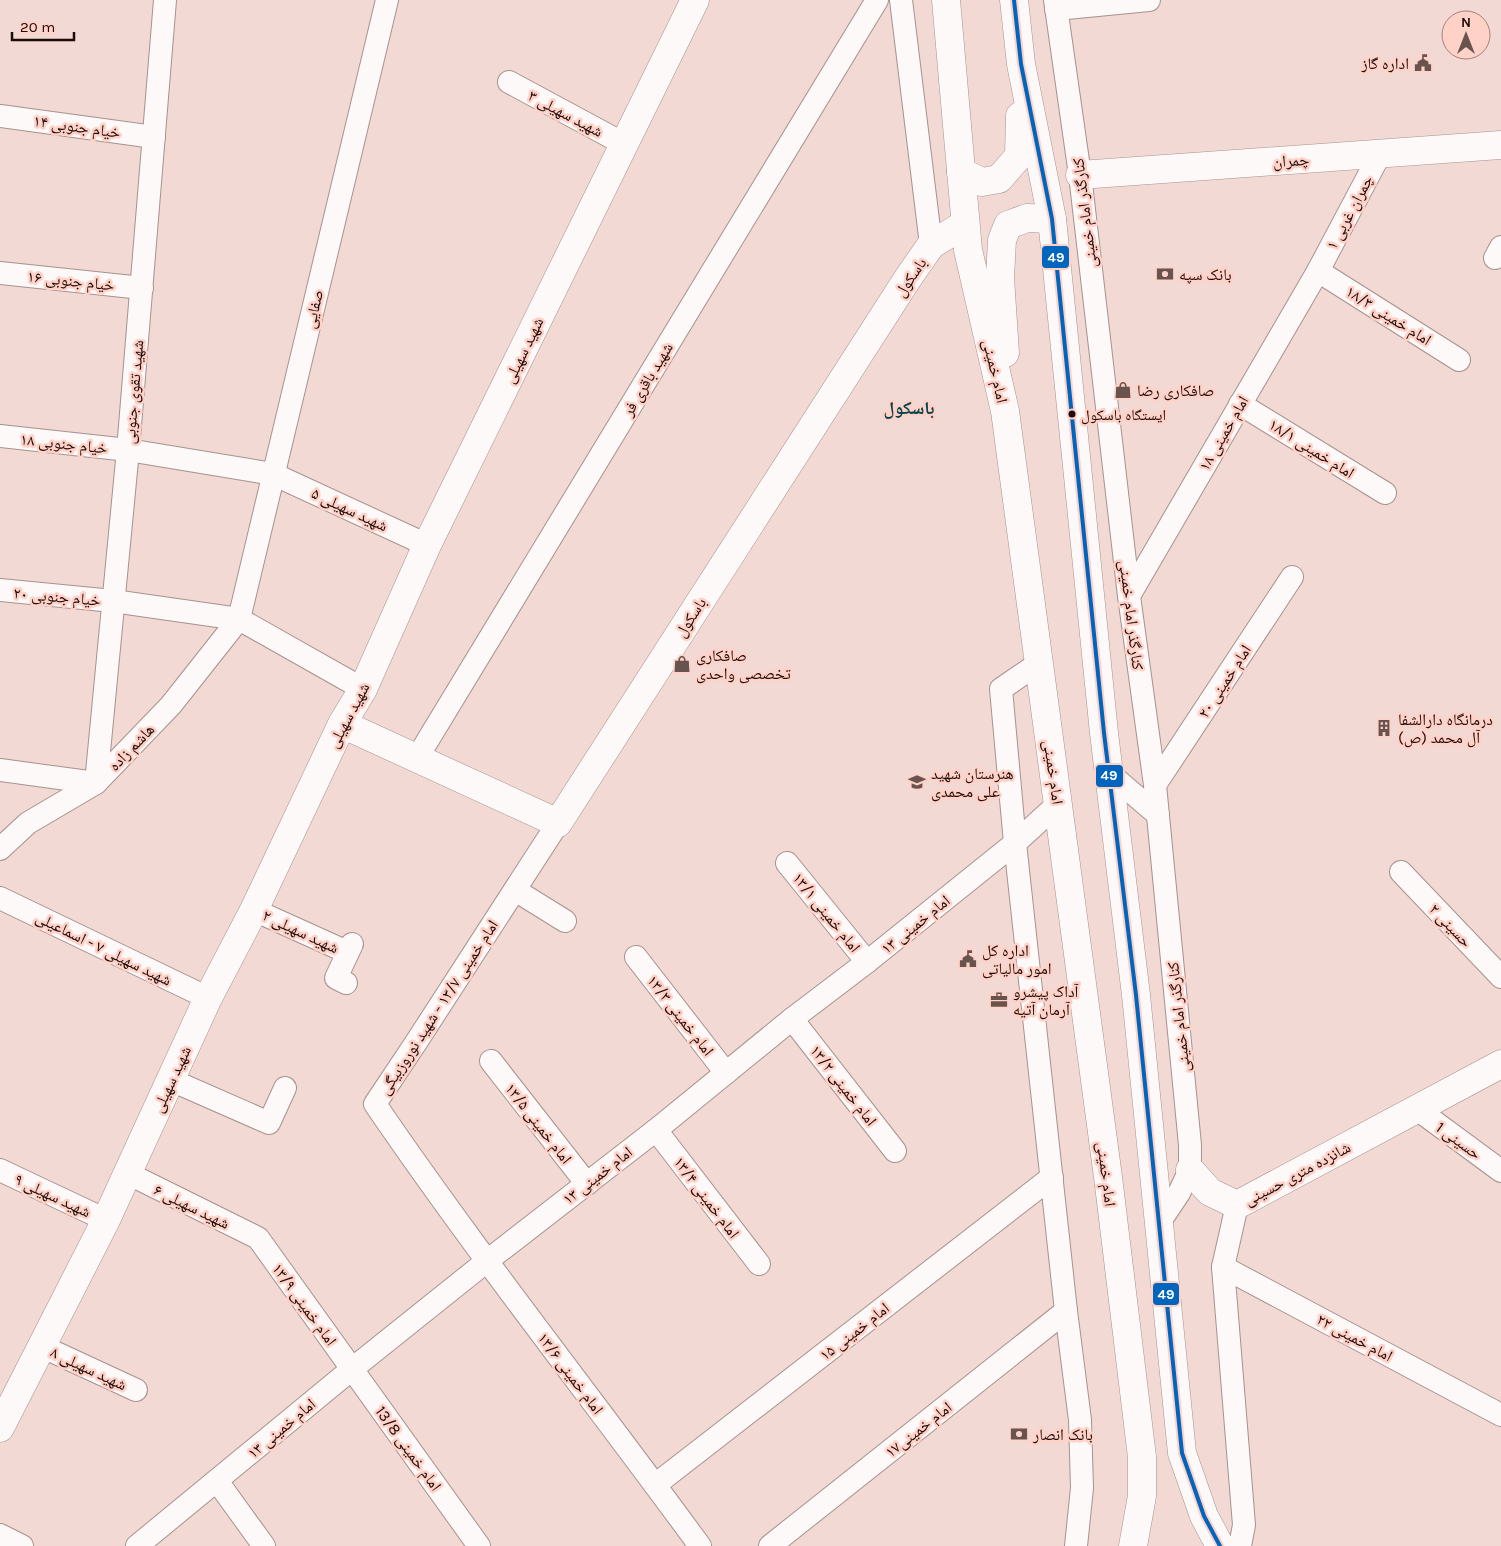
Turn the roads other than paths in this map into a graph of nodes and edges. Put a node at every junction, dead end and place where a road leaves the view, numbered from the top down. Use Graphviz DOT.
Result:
graph roads {
  1 [pos="165,0"];
  2 [pos="387,0"];
  3 [pos="694,0"];
  4 [pos="877,0"];
  5 [pos="901,0"];
  6 [pos="946,0"];
  7 [pos="1014,0"];
  8 [pos="1149,0"];
  9 [pos="1056,4"];
  10 [pos="1022,64"];
  11 [pos="509,82"];
  12 [pos="0,116"];
  13 [pos="154,137"];
  14 [pos="624,144"];
  15 [pos="1501,145"];
  16 [pos="1380,154"];
  17 [pos="961,172"];
  18 [pos="1080,175"];
  19 [pos="1052,219"];
  20 [pos="965,224"];
  21 [pos="931,245"];
  22 [pos="1318,271"];
  23 [pos="0,273"];
  24 [pos="142,288"];
  25 [pos="1459,360"];
  26 [pos="1240,404"];
  27 [pos="1005,411"];
  28 [pos="0,436"];
  29 [pos="128,450"];
  30 [pos="274,474"];
  31 [pos="1385,493"];
  32 [pos="427,545"];
  33 [pos="1292,577"];
  34 [pos="0,590"];
  35 [pos="1129,596"];
  36 [pos="113,601"];
  37 [pos="239,619"];
  38 [pos="1039,663"];
  39 [pos="363,689"];
  40 [pos="342,724"];
  41 [pos="418,758"];
  42 [pos="0,770"];
  43 [pos="1109,773"];
  44 [pos="96,783"];
  45 [pos="1155,785"];
  46 [pos="1058,804"];
  47 [pos="1158,815"];
  48 [pos="558,823"];
  49 [pos="1014,843"];
  50 [pos="0,849"];
  51 [pos="787,863"];
  52 [pos="1401,872"];
  53 [pos="515,890"];
  54 [pos="0,898"];
  55 [pos="254,910"];
  56 [pos="565,921"];
  57 [pos="636,958"];
  58 [pos="867,962"];
  59 [pos="1501,977"];
  60 [pos="346,983"];
  61 [pos="208,998"];
  62 [pos="792,1019"];
  63 [pos="491,1061"];
  64 [pos="1501,1064"];
  65 [pos="726,1073"];
  66 [pos="171,1080"];
  67 [pos="285,1088"];
  68 [pos="1417,1109"];
  69 [pos="656,1130"];
  70 [pos="895,1151"];
  71 [pos="0,1170"];
  72 [pos="1190,1170"];
  73 [pos="1501,1171"];
  74 [pos="127,1174"];
  75 [pos="1052,1177"];
  76 [pos="587,1184"];
  77 [pos="1237,1205"];
  78 [pos="106,1220"];
  79 [pos="1159,1222"];
  80 [pos="258,1238"];
  81 [pos="487,1261"];
  82 [pos="758,1264"];
  83 [pos="1223,1267"];
  84 [pos="1066,1311"];
  85 [pos="41,1346"];
  86 [pos="352,1369"];
  87 [pos="136,1390"];
  88 [pos="1494,1412"];
  89 [pos="0,1428"];
  90 [pos="217,1481"];
  91 [pos="655,1485"];
  92 [pos="0,1535"];
  93 [pos="22,1546"];
  94 [pos="136,1546"];
  95 [pos="264,1546"];
  96 [pos="479,1546"];
  97 [pos="700,1546"];
  98 [pos="770,1546"];
  99 [pos="1076,1546"];
  100 [pos="1133,1546"];
  101 [pos="1220,1546"];
  102 [pos="1240,1546"];
  1 -- 13 [label="street, شهید تقوی جنوبی"];
  2 -- 30 [label="street, صفایی"];
  3 -- 14 [label="main road, شهید سهیلی"];
  4 -- 41 [label="street, شهید باقری فر"];
  5 -- 21 [label="street"];
  6 -- 17 [label="main road, امام خمینی"];
  7 -- 10 [label="main road"];
  8 -- 9 [label="street"];
  9 -- 18 [label="street, کنارگذر امام خمینی"];
  10 -- 17 [label="main road"];
  10 -- 19 [label="main road"];
  11 -- 14 [label="street, شهید سهیلی ۳"];
  12 -- 13 [label="street, خیام جنوبی ۱۴"];
  13 -- 24 [label="street, شهید تقوی جنوبی"];
  14 -- 32 [label="main road, شهید سهیلی"];
  15 -- 16 [label="main road, چمران"];
  16 -- 18 [label="main road, چمران"];
  16 -- 22 [label="street, چمران غربی ۱"];
  17 -- 20 [label="main road, امام خمینی"];
  18 -- 35 [label="street, کنارگذر امام خمینی"];
  19 -- 27 [label="main road"];
  19 -- 43 [label="main road"];
  20 -- 21 [label="main road, باسکول"];
  20 -- 27 [label="main road, امام خمینی"];
  21 -- 48 [label="main road, باسکول"];
  22 -- 25 [label="street, امام خمینی ۱۸/۳"];
  22 -- 26 [label="street, امام خمینی ۱۸"];
  23 -- 24 [label="street, خیام جنوبی ۱۶"];
  24 -- 29 [label="street, شهید تقوی جنوبی"];
  26 -- 31 [label="street, امام خمینی ۱۸/۱"];
  26 -- 35 [label="street, امام خمینی ۱۸"];
  27 -- 38 [label="main road, امام خمینی"];
  28 -- 29 [label="street, خیام جنوبی ۱۸"];
  29 -- 30 [label="street, خیام جنوبی ۱۸"];
  29 -- 36 [label="street, شهید تقوی جنوبی"];
  30 -- 32 [label="street, شهید سهیلی ۵"];
  30 -- 37 [label="street, صفایی"];
  32 -- 39 [label="main road, شهید سهیلی"];
  33 -- 45 [label="street, امام خمینی ۲۰"];
  34 -- 36 [label="street, خیام جنوبی ۲۰"];
  35 -- 45 [label="street, کنارگذر امام خمینی"];
  36 -- 37 [label="street, خیام جنوبی ۲۰"];
  36 -- 44 [label="street, شهید تقوی جنوبی"];
  37 -- 39 [label="street"];
  37 -- 44 [label="street, هاشم زاده"];
  38 -- 46 [label="main road, امام خمینی"];
  38 -- 49 [label="street"];
  39 -- 40 [label="main road, شهید سهیلی"];
  40 -- 41 [label="main road"];
  40 -- 55 [label="main road, شهید سهیلی"];
  41 -- 48 [label="main road"];
  42 -- 44 [label="street"];
  43 -- 47 [label="street"];
  43 -- 79 [label="main road"];
  44 -- 50 [label="street, هاشم زاده"];
  45 -- 47 [label="street, کنارگذر امام خمینی"];
  46 -- 49 [label="street, امام خمینی ۱۳"];
  46 -- 100 [label="main road, امام خمینی"];
  47 -- 72 [label="street, کنارگذر امام خمینی"];
  48 -- 53 [label="street, امام خمینی ۱۳/۷ - شهید نوروزبیگی"];
  49 -- 58 [label="street, امام خمینی ۱۳"];
  49 -- 75 [label="street"];
  51 -- 58 [label="street, امام خمینی ۱۳/۱"];
  52 -- 59 [label="street, حسینی ۲"];
  53 -- 56 [label="street"];
  53 -- 81 [label="street, امام خمینی ۱۳/۷ - شهید نوروزبیگی"];
  54 -- 61 [label="street, شهید سهیلی ۷ - اسماعیلی"];
  55 -- 60 [label="street, شهید سهیلی ۲"];
  55 -- 61 [label="main road, شهید سهیلی"];
  57 -- 65 [label="street, امام خمینی ۱۳/۳"];
  58 -- 62 [label="street, امام خمینی ۱۳"];
  61 -- 66 [label="main road, شهید سهیلی"];
  62 -- 65 [label="street, امام خمینی ۱۳"];
  62 -- 70 [label="street, امام خمینی ۱۳/۲"];
  63 -- 76 [label="street, امام خمینی ۱۳/۵"];
  64 -- 68 [label="main road, شانزده متری حسینی"];
  65 -- 69 [label="street, امام خمینی ۱۳"];
  66 -- 67 [label="street"];
  66 -- 74 [label="main road, شهید سهیلی"];
  68 -- 73 [label="street, حسینی 1"];
  68 -- 77 [label="main road, شانزده متری حسینی"];
  69 -- 76 [label="street, امام خمینی ۱۳"];
  69 -- 82 [label="street, امام خمینی ۱۳/۴"];
  71 -- 78 [label="street, شهید سهیلی ۹"];
  72 -- 77 [label="main road"];
  72 -- 79 [label="street, کنارگذر امام خمینی"];
  74 -- 78 [label="main road, شهید سهیلی"];
  74 -- 80 [label="street, شهید سهیلی ۶"];
  75 -- 84 [label="street"];
  75 -- 91 [label="street, امام خمینی ۱۵"];
  76 -- 81 [label="street, امام خمینی ۱۳"];
  77 -- 83 [label="street, شانزده متری حسینی"];
  78 -- 85 [label="main road, شهید سهیلی"];
  79 -- 101 [label="main road"];
  80 -- 86 [label="street, امام خمینی ۱۳/۹"];
  81 -- 86 [label="street, امام خمینی ۱۳"];
  81 -- 91 [label="street, امام خمینی ۱۳/۶"];
  83 -- 88 [label="street, امام خمینی ۲۲"];
  83 -- 102 [label="street, شانزده متری حسینی"];
  84 -- 98 [label="street, امام خمینی۱۷"];
  84 -- 99 [label="street"];
  85 -- 87 [label="street, شهید سهیلی ۸"];
  85 -- 89 [label="main road, شهید سهیلی"];
  86 -- 90 [label="street, امام خمینی ۱۳"];
  86 -- 96 [label="street, امام خمینی 13/8"];
  90 -- 94 [label="street, امام خمینی ۱۳"];
  90 -- 95 [label="street"];
  91 -- 97 [label="street, امام خمینی ۱۳/۶"];
  92 -- 93 [label="street"];
}
